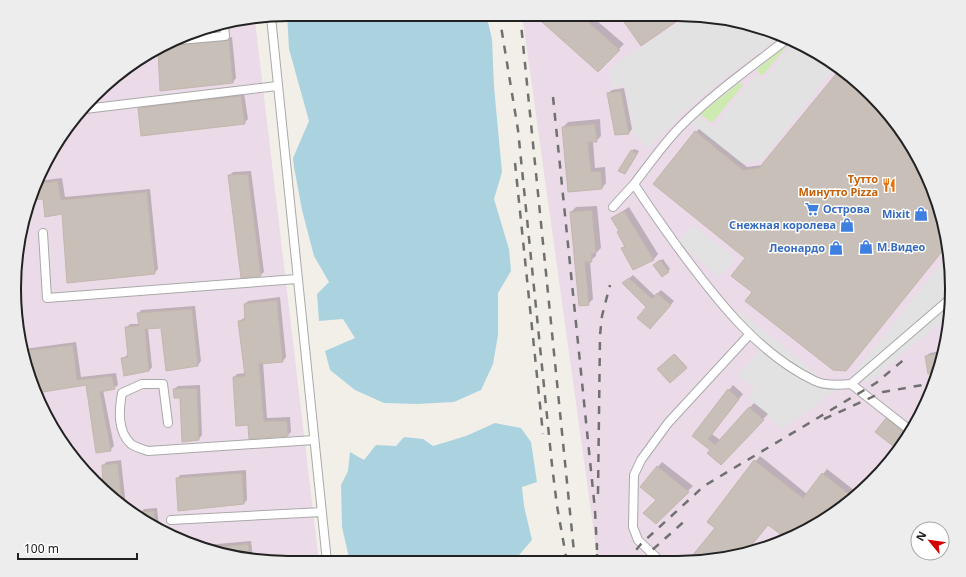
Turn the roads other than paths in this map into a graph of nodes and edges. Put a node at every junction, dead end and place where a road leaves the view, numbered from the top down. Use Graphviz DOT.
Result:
graph roads {
  1 [pos="271,22"];
  2 [pos="224,29"];
  3 [pos="192,39"];
  4 [pos="783,42"];
  5 [pos="277,86"];
  6 [pos="90,108"];
  7 [pos="634,184"];
  8 [pos="613,207"];
  9 [pos="43,233"];
  10 [pos="297,279"];
  11 [pos="944,304"];
  12 [pos="750,334"];
  13 [pos="851,384"];
  14 [pos="168,423"];
  15 [pos="906,427"];
  16 [pos="314,440"];
  17 [pos="322,512"];
  18 [pos="171,520"];
  19 [pos="326,556"];
  20 [pos="655,556"];
  1 -- 5 [label="street"];
  2 -- 3 [label="street"];
  4 -- 7 [label="street"];
  5 -- 6 [label="street"];
  5 -- 10 [label="street"];
  7 -- 8 [label="street"];
  7 -- 12 [label="street"];
  9 -- 10 [label="street"];
  10 -- 16 [label="street"];
  11 -- 13 [label="street"];
  12 -- 13 [label="street"];
  12 -- 20 [label="street"];
  13 -- 15 [label="street"];
  14 -- 16 [label="street"];
  16 -- 17 [label="street"];
  17 -- 18 [label="street"];
  17 -- 19 [label="street"];
}
